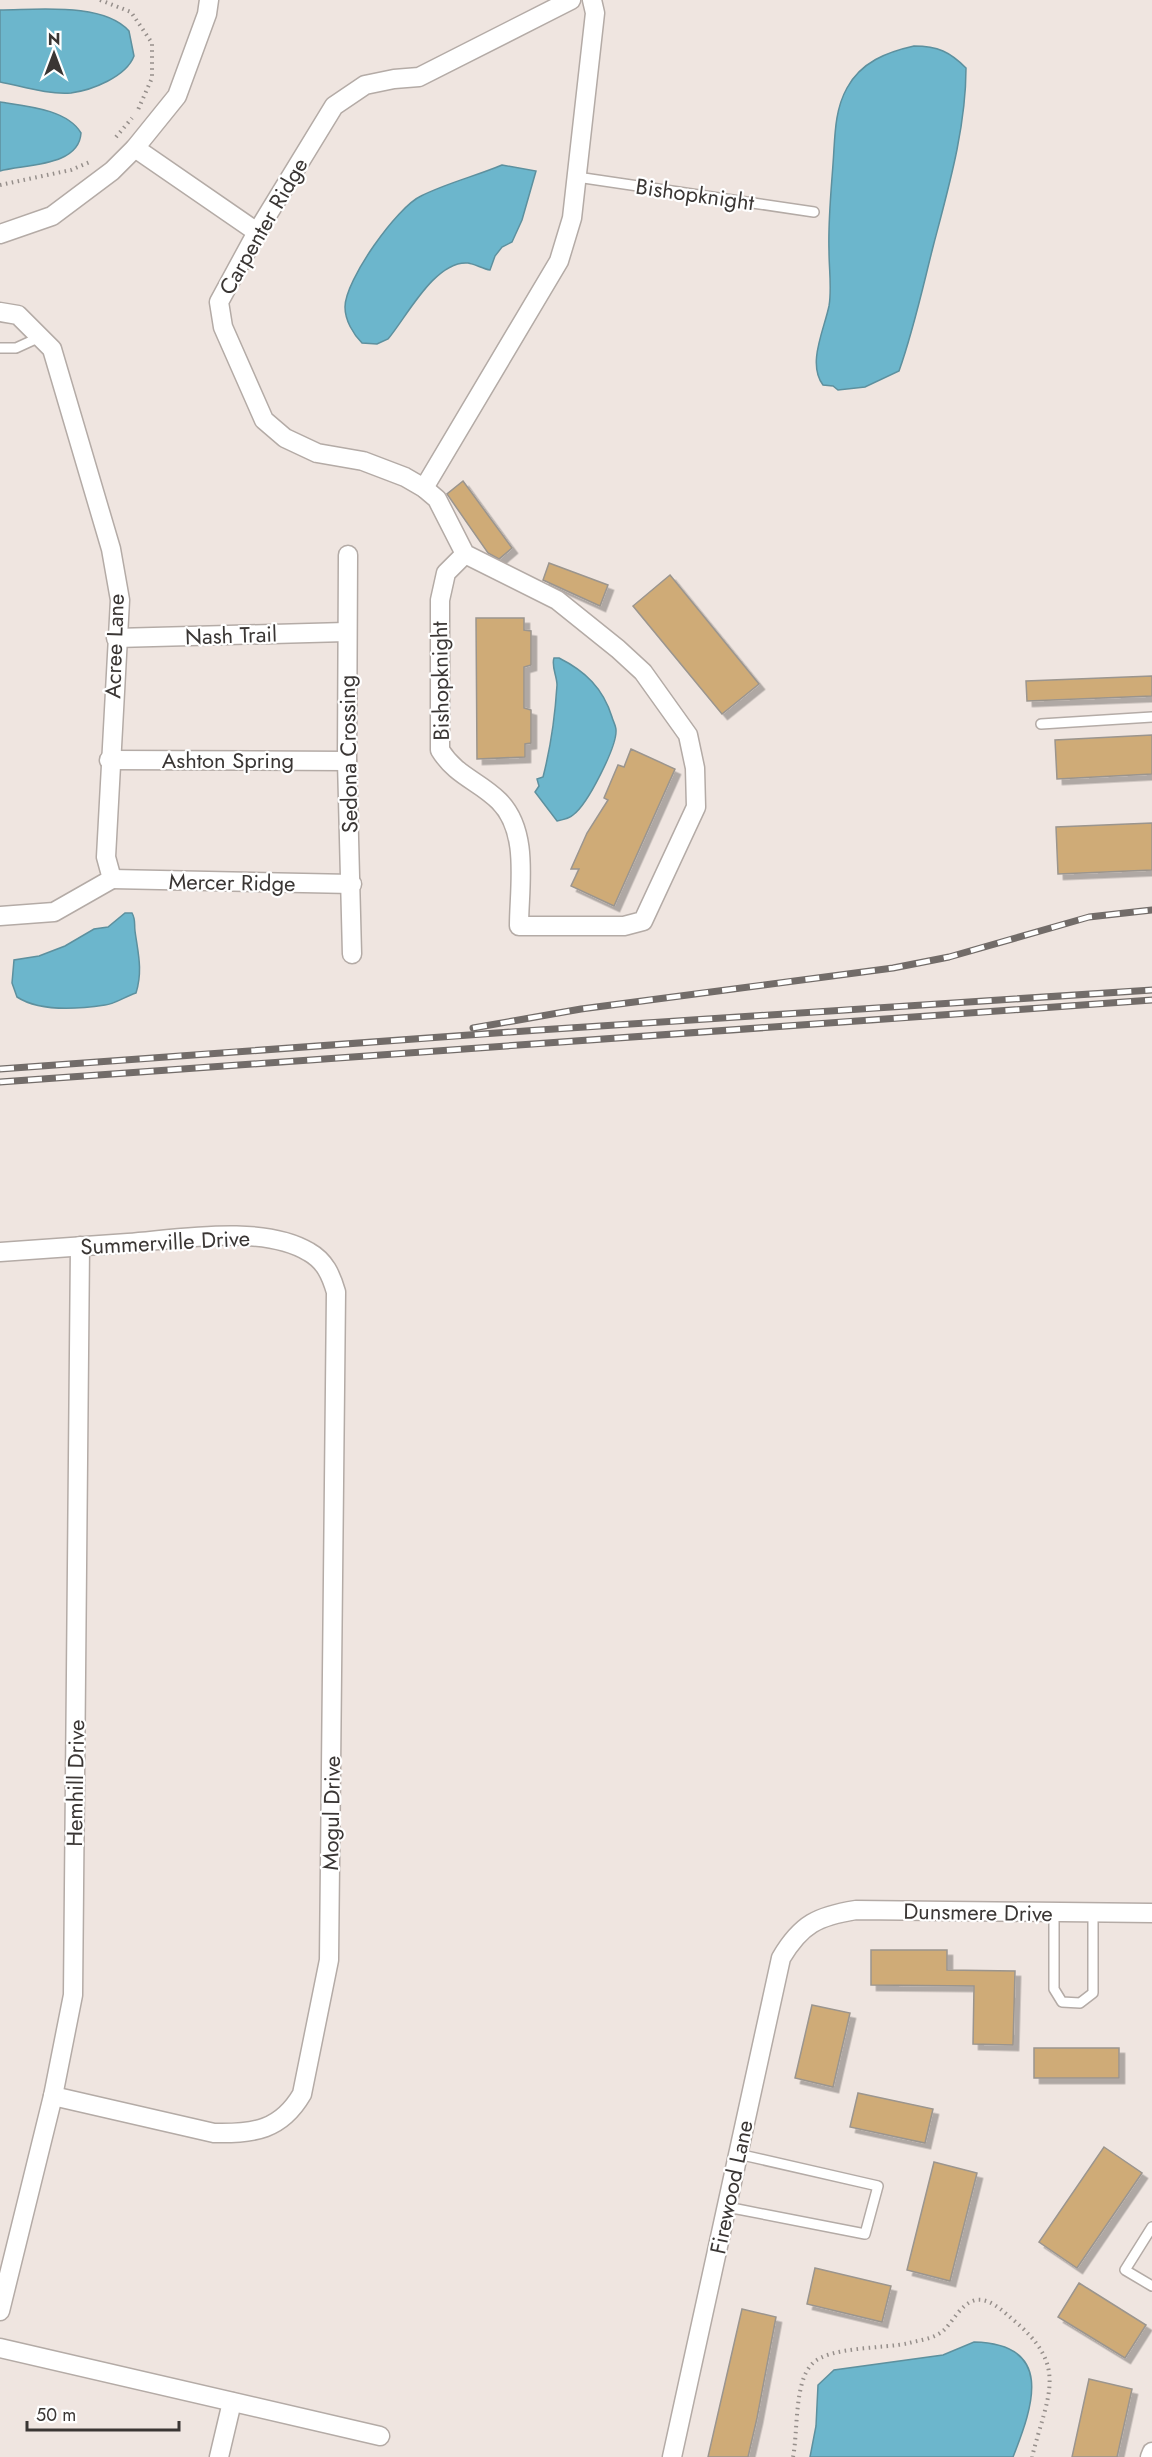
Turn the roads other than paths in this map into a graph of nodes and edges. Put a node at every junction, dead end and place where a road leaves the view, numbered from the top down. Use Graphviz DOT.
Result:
graph roads {
  1 [pos="208,0"];
  2 [pos="571,0"];
  3 [pos="592,0"];
  4 [pos="135,148"];
  5 [pos="577,177"];
  6 [pos="814,212"];
  7 [pos="257,232"];
  8 [pos="0,234"];
  9 [pos="0,312"];
  10 [pos="40,337"];
  11 [pos="0,348"];
  12 [pos="424,489"];
  13 [pos="465,554"];
  14 [pos="348,555"];
  15 [pos="346,632"];
  16 [pos="116,638"];
  17 [pos="1152,717"];
  18 [pos="1041,724"];
  19 [pos="109,760"];
  20 [pos="347,760"];
  21 [pos="112,879"];
  22 [pos="352,884"];
  23 [pos="0,916"];
  24 [pos="352,954"];
  25 [pos="80,1246"];
  26 [pos="0,1252"];
  27 [pos="324,1264"];
  28 [pos="1093,1913"];
  29 [pos="1152,1913"];
  30 [pos="1054,1914"];
  31 [pos="806,1925"];
  32 [pos="53,2096"];
  33 [pos="738,2154"];
  34 [pos="727,2207"];
  35 [pos="1152,2227"];
  36 [pos="1152,2286"];
  37 [pos="0,2311"];
  38 [pos="0,2348"];
  39 [pos="232,2402"];
  40 [pos="380,2436"];
  41 [pos="1152,2452"];
  42 [pos="219,2457"];
  43 [pos="672,2457"];
  44 [pos="1150,2457"];
  1 -- 4 [label="street"];
  2 -- 7 [label="street, Carpenter Ridge"];
  3 -- 5 [label="street"];
  4 -- 7 [label="street"];
  4 -- 8 [label="street"];
  5 -- 6 [label="lane, Bishopknight"];
  5 -- 12 [label="street"];
  7 -- 12 [label="street, Carpenter Ridge"];
  9 -- 10 [label="street, Acree Lane"];
  10 -- 11 [label="lane"];
  10 -- 16 [label="street, Acree Lane"];
  12 -- 13 [label="street, Carpenter Ridge"];
  13 -- 13 [label="street, Bishopknight"];
  14 -- 15 [label="street, Sedona Crossing"];
  15 -- 16 [label="street, Nash Trail"];
  15 -- 20 [label="street, Sedona Crossing"];
  16 -- 19 [label="street, Acree Lane"];
  17 -- 18 [label="lane"];
  19 -- 20 [label="street, Ashton Spring"];
  19 -- 21 [label="street, Acree Lane"];
  20 -- 22 [label="street, Sedona Crossing"];
  21 -- 22 [label="street, Mercer Ridge"];
  21 -- 23 [label="street"];
  22 -- 24 [label="street, Sedona Crossing"];
  25 -- 26 [label="street, Summerville Drive"];
  25 -- 27 [label="street, Summerville Drive"];
  25 -- 32 [label="street, Hemhill Drive"];
  27 -- 32 [label="street, Mogul Drive"];
  28 -- 29 [label="street, Dunsmere Drive"];
  28 -- 30 [label="street, Dunsmere Drive"];
  28 -- 30 [label="lane"];
  30 -- 31 [label="street, Dunsmere Drive"];
  31 -- 33 [label="street, Firewood Lane"];
  32 -- 37 [label="street, Hemhill Drive"];
  33 -- 34 [label="street, Firewood Lane"];
  33 -- 34 [label="lane"];
  34 -- 43 [label="street, Firewood Lane"];
  35 -- 36 [label="lane"];
  38 -- 39 [label="street"];
  39 -- 40 [label="street"];
  39 -- 42 [label="street"];
  41 -- 44 [label="street"];
}
